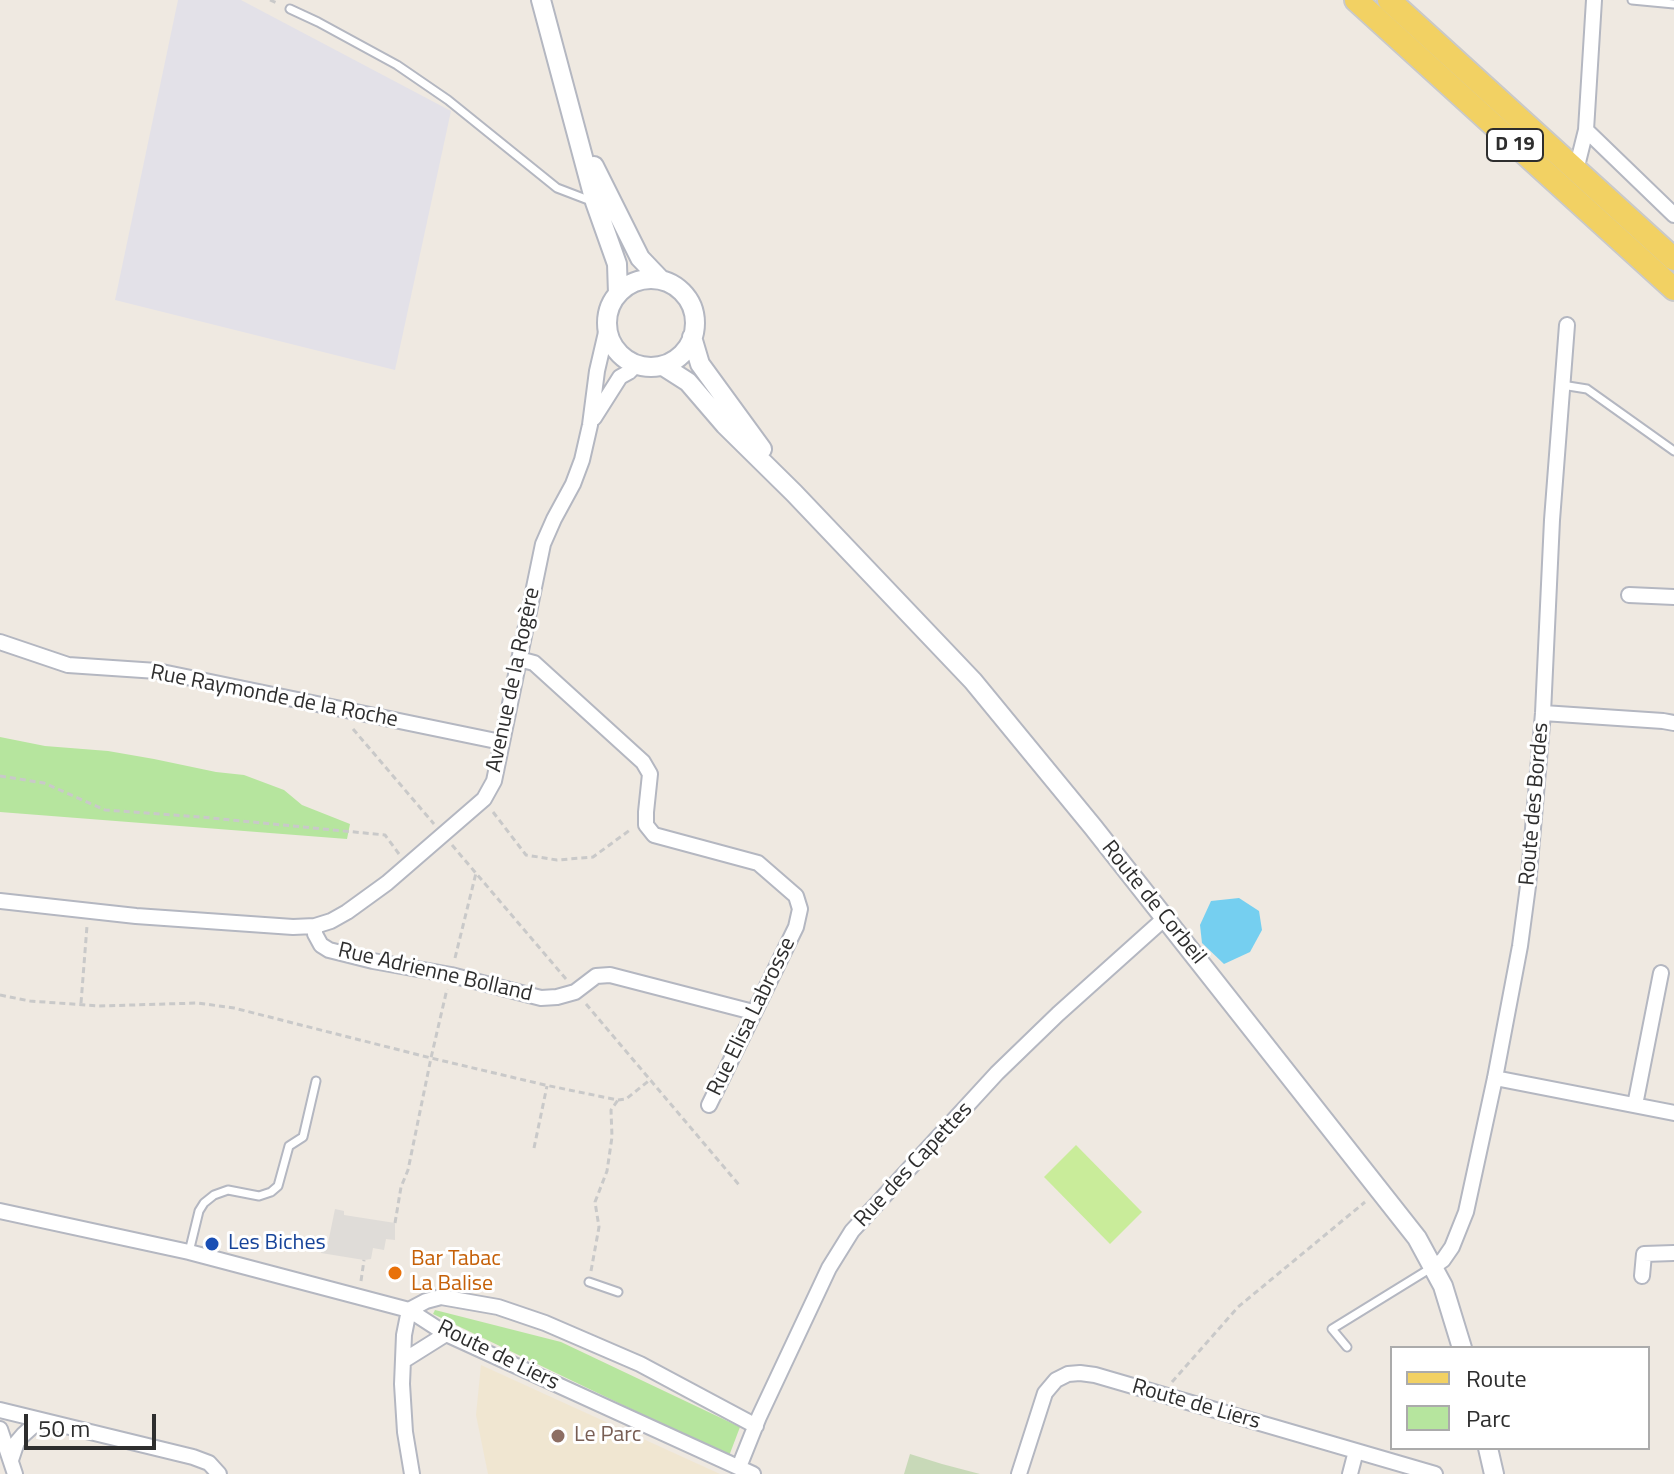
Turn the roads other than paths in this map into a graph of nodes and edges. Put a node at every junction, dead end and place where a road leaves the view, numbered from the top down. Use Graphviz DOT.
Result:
graph roads {
  1 [pos="541,0"];
  2 [pos="1356,0"];
  3 [pos="1389,0"];
  4 [pos="1594,0"];
  5 [pos="1634,0"];
  6 [pos="1674,4"];
  7 [pos="290,9"];
  8 [pos="576,129"];
  9 [pos="1586,130"];
  10 [pos="1576,170"];
  11 [pos="595,202"];
  12 [pos="615,210"];
  13 [pos="1674,215"];
  14 [pos="1674,247"];
  15 [pos="1674,259"];
  16 [pos="661,280"];
  17 [pos="1674,289"];
  18 [pos="618,294"];
  19 [pos="1567,325"];
  20 [pos="607,328"];
  21 [pos="692,337"];
  22 [pos="636,365"];
  23 [pos="663,366"];
  24 [pos="1562,385"];
  25 [pos="590,425"];
  26 [pos="1674,451"];
  27 [pos="794,493"];
  28 [pos="1629,595"];
  29 [pos="1674,597"];
  30 [pos="0,642"];
  31 [pos="519,659"];
  32 [pos="1543,713"];
  33 [pos="1674,723"];
  34 [pos="501,742"];
  35 [pos="0,901"];
  36 [pos="1165,918"];
  37 [pos="315,926"];
  38 [pos="1661,973"];
  39 [pos="753,1012"];
  40 [pos="1495,1078"];
  41 [pos="316,1081"];
  42 [pos="709,1105"];
  43 [pos="1635,1105"];
  44 [pos="1674,1113"];
  45 [pos="0,1211"];
  46 [pos="189,1252"];
  47 [pos="1674,1253"];
  48 [pos="1433,1267"];
  49 [pos="1642,1276"];
  50 [pos="589,1282"];
  51 [pos="618,1292"];
  52 [pos="409,1310"];
  53 [pos="446,1334"];
  54 [pos="1461,1346"];
  55 [pos="1347,1347"];
  56 [pos="403,1361"];
  57 [pos="0,1410"];
  58 [pos="49,1422"];
  59 [pos="756,1426"];
  60 [pos="0,1429"];
  61 [pos="1488,1450"];
  62 [pos="1356,1451"];
  63 [pos="13,1467"];
  64 [pos="739,1467"];
  65 [pos="219,1474"];
  66 [pos="412,1474"];
  67 [pos="753,1474"];
  68 [pos="1019,1474"];
  69 [pos="1350,1474"];
  70 [pos="1435,1474"];
  71 [pos="1494,1474"];
  1 -- 8 [label="street"];
  2 -- 17 [label="main road, D 19"];
  3 -- 10 [label="main road, D 19"];
  4 -- 9 [label="street"];
  5 -- 6 [label="lane"];
  7 -- 11 [label="lane"];
  8 -- 11 [label="street"];
  8 -- 12 [label="street"];
  9 -- 10 [label="street"];
  9 -- 13 [label="street"];
  10 -- 14 [label="lane"];
  10 -- 15 [label="main road, D 19"];
  11 -- 12 [label="lane"];
  11 -- 18 [label="street"];
  12 -- 16 [label="street"];
  16 -- 18 [label="street"];
  16 -- 21 [label="street"];
  18 -- 20 [label="street"];
  19 -- 24 [label="street, Route des Bordes"];
  20 -- 22 [label="street"];
  20 -- 25 [label="street, Avenue de la Rogère"];
  21 -- 23 [label="street"];
  21 -- 27 [label="street, Route de Corbeil"];
  22 -- 23 [label="street"];
  22 -- 25 [label="street, Avenue de la Rogère"];
  23 -- 27 [label="street, Route de Corbeil"];
  24 -- 26 [label="lane"];
  24 -- 32 [label="street, Route des Bordes"];
  25 -- 31 [label="street, Avenue de la Rogère"];
  27 -- 36 [label="street, Route de Corbeil"];
  28 -- 29 [label="street"];
  30 -- 34 [label="street, Rue Raymonde de la Roche"];
  31 -- 34 [label="street, Avenue de la Rogère"];
  31 -- 39 [label="street, Rue Elisa Labrosse"];
  32 -- 33 [label="street"];
  32 -- 40 [label="street, Route des Bordes"];
  34 -- 37 [label="street, Avenue de la Rogère"];
  35 -- 37 [label="street, Avenue de la Rogère"];
  36 -- 48 [label="street, Route de Corbeil"];
  36 -- 59 [label="street, Rue des Capettes"];
  37 -- 39 [label="street, Rue Adrienne Bolland"];
  38 -- 43 [label="street"];
  39 -- 42 [label="street, Rue Elisa Labrosse"];
  40 -- 43 [label="street"];
  40 -- 48 [label="street, Route des Bordes"];
  41 -- 46 [label="lane"];
  43 -- 44 [label="street"];
  45 -- 46 [label="street, Route de Liers"];
  46 -- 52 [label="street, Route de Liers"];
  47 -- 49 [label="street"];
  48 -- 54 [label="street, Route de Corbeil"];
  48 -- 55 [label="lane"];
  50 -- 51 [label="lane"];
  52 -- 53 [label="street, Route de Liers"];
  52 -- 56 [label="street"];
  52 -- 59 [label="street"];
  53 -- 56 [label="street"];
  53 -- 64 [label="street, Route de Liers"];
  56 -- 66 [label="street"];
  57 -- 58 [label="street"];
  58 -- 63 [label="street"];
  58 -- 65 [label="street"];
  59 -- 64 [label="street, Rue des Capettes"];
  60 -- 63 [label="street"];
  61 -- 71 [label="street"];
  62 -- 68 [label="street, Route de Liers"];
  62 -- 69 [label="street"];
  62 -- 70 [label="street, Route de Liers"];
  64 -- 67 [label="street, Route de Liers"];
}
